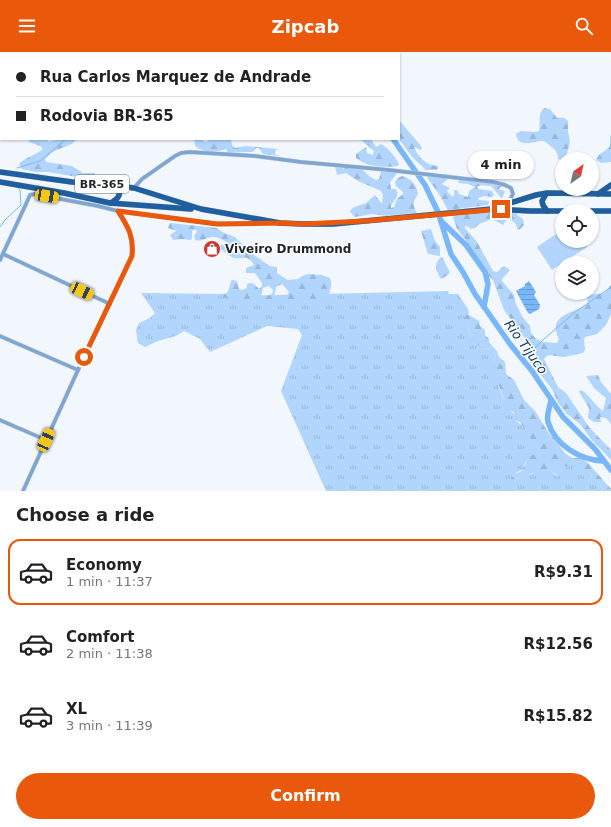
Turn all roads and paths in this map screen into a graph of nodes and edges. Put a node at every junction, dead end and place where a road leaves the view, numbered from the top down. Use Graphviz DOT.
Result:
graph roads {
  1 [pos="0,172"];
  2 [pos="0,182"];
  3 [pos="116,185"];
  4 [pos="611,185"];
  5 [pos="134,188"];
  6 [pos="599,193"];
  7 [pos="547,194"];
  8 [pos="555,194"];
  9 [pos="599,194"];
  10 [pos="611,194"];
  11 [pos="110,203"];
  12 [pos="508,204"];
  13 [pos="492,209"];
  14 [pos="201,210"];
  15 [pos="118,211"];
  16 [pos="547,211"];
  17 [pos="611,211"];
  18 [pos="280,223"];
  19 [pos="2,254"];
  20 [pos="0,260"];
  21 [pos="110,304"];
  22 [pos="0,336"];
  23 [pos="78,370"];
  24 [pos="0,420"];
  25 [pos="46,440"];
  26 [pos="23,491"];
  1 -- 3 [label="main road, BR-365"];
  2 -- 11 [label="main road, BR-365"];
  3 -- 5 [label="main road, BR-365"];
  3 -- 11 [label="main road, BR-365"];
  4 -- 6 [label="main road"];
  5 -- 12 [label="street"];
  5 -- 14 [label="main road, BR-365"];
  7 -- 8 [label="main road, BR-365"];
  7 -- 12 [label="main road, BR-365"];
  7 -- 16 [label="main road"];
  9 -- 10 [label="main road, BR-365"];
  11 -- 14 [label="main road, BR-365"];
  12 -- 13 [label="main road, BR-365"];
  13 -- 16 [label="main road, BR-365"];
  13 -- 18 [label="main road, BR-365"];
  14 -- 18 [label="main road, BR-365"];
  15 -- 18 [label="street"];
  15 -- 19 [label="street"];
  15 -- 21 [label="street"];
  16 -- 17 [label="main road, BR-365"];
  19 -- 20 [label="street"];
  19 -- 21 [label="street"];
  21 -- 23 [label="street"];
  22 -- 23 [label="street"];
  23 -- 25 [label="street"];
  24 -- 25 [label="street"];
  25 -- 26 [label="street"];
}
